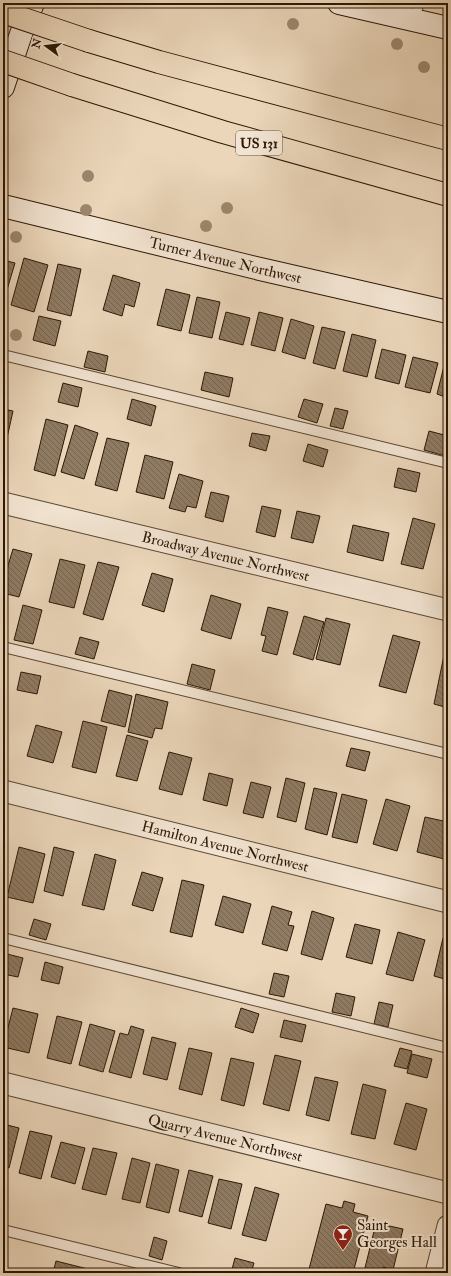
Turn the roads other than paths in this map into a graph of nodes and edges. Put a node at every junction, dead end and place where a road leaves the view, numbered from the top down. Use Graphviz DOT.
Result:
graph roads {
  1 [pos="33,3"];
  2 [pos="339,3"];
  3 [pos="3,12"];
  4 [pos="416,12"];
  5 [pos="448,28"];
  6 [pos="3,61"];
  7 [pos="3,87"];
  8 [pos="448,139"];
  9 [pos="448,195"];
  10 [pos="3,206"];
  11 [pos="448,312"];
  12 [pos="3,355"];
  13 [pos="448,463"];
  14 [pos="3,503"];
  15 [pos="448,610"];
  16 [pos="3,647"];
  17 [pos="448,754"];
  18 [pos="3,791"];
  19 [pos="448,902"];
  20 [pos="3,938"];
  21 [pos="448,1048"];
  22 [pos="3,1082"];
  23 [pos="448,1193"];
  24 [pos="448,1226"];
  25 [pos="3,1230"];
  26 [pos="179,1273"];
  27 [pos="436,1273"];
  1 -- 7 [label="street"];
  2 -- 4 [label="street"];
  3 -- 8 [label="highway, bridge"];
  4 -- 5 [label="street"];
  6 -- 9 [label="highway, US 131, bridge"];
  10 -- 11 [label="street, Turner Avenue Northwest"];
  12 -- 13 [label="lane"];
  14 -- 15 [label="street, Broadway Avenue Northwest"];
  16 -- 17 [label="lane"];
  18 -- 19 [label="street, Hamilton Avenue Northwest"];
  20 -- 21 [label="lane"];
  22 -- 23 [label="street, Quarry Avenue Northwest"];
  24 -- 27 [label="street"];
  25 -- 26 [label="lane"];
}
